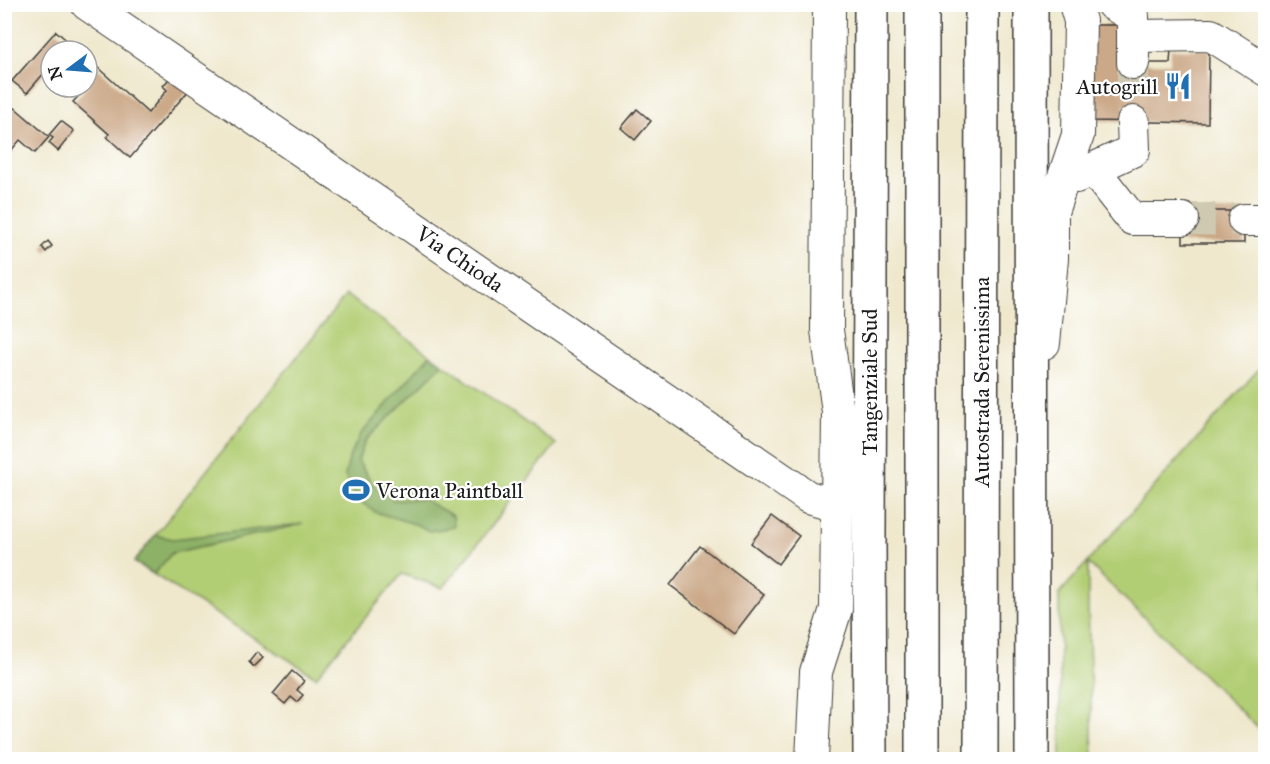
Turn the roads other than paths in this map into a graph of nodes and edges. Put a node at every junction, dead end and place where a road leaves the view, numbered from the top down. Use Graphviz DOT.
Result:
graph roads {
  1 [pos="87,4"];
  2 [pos="830,4"];
  3 [pos="871,4"];
  4 [pos="922,4"];
  5 [pos="982,4"];
  6 [pos="1031,4"];
  7 [pos="1075,4"];
  8 [pos="1112,4"];
  9 [pos="1266,70"];
  10 [pos="1133,122"];
  11 [pos="1093,169"];
  12 [pos="1062,184"];
  13 [pos="1183,219"];
  14 [pos="1032,473"];
  15 [pos="837,505"];
  16 [pos="812,759"];
  17 [pos="870,759"];
  18 [pos="922,759"];
  19 [pos="981,759"];
  20 [pos="1032,759"];
  1 -- 15 [label="street, Via Chioda"];
  2 -- 15 [label="street"];
  3 -- 17 [label="highway, Tangenziale Sud"];
  4 -- 18 [label="highway"];
  5 -- 19 [label="highway, Autostrada Serenissima"];
  6 -- 14 [label="highway"];
  7 -- 12 [label="street"];
  8 -- 9 [label="street"];
  10 -- 11 [label="street"];
  11 -- 12 [label="street"];
  11 -- 13 [label="street"];
  12 -- 14 [label="street"];
  14 -- 20 [label="highway"];
  15 -- 16 [label="street"];
}
